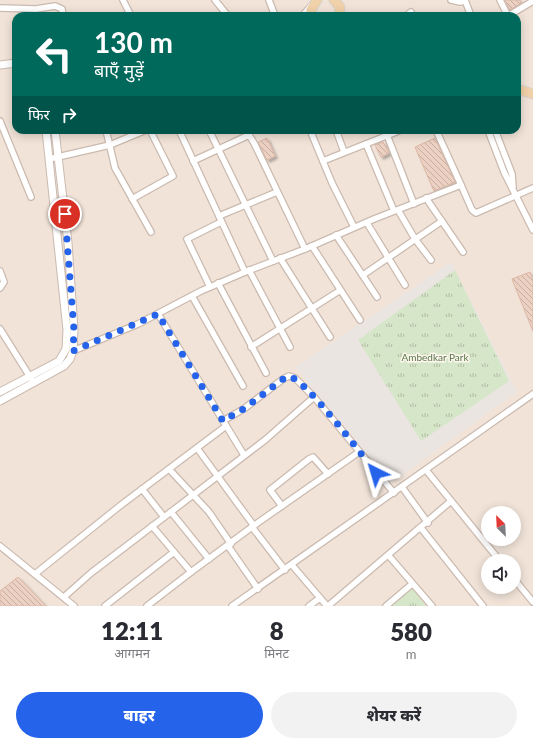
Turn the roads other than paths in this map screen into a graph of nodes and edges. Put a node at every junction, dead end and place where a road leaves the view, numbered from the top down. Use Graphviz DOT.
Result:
graph roads {
  1 [pos="123,0"];
  2 [pos="215,0"];
  3 [pos="269,0"];
  4 [pos="451,0"];
  5 [pos="500,0"];
  6 [pos="465,1"];
  7 [pos="315,2"];
  8 [pos="533,2"];
  9 [pos="0,8"];
  10 [pos="62,12"];
  11 [pos="129,12"];
  12 [pos="225,12"];
  13 [pos="274,12"];
  14 [pos="306,12"];
  15 [pos="313,12"];
  16 [pos="469,12"];
  17 [pos="506,12"];
  18 [pos="515,12"];
  19 [pos="12,64"];
  20 [pos="0,65"];
  21 [pos="521,90"];
  22 [pos="533,94"];
  23 [pos="0,121"];
  24 [pos="46,134"];
  25 [pos="55,134"];
  26 [pos="107,134"];
  27 [pos="135,134"];
  28 [pos="152,134"];
  29 [pos="181,134"];
  30 [pos="211,134"];
  31 [pos="244,134"];
  32 [pos="248,134"];
  33 [pos="312,134"];
  34 [pos="337,134"];
  35 [pos="438,134"];
  36 [pos="490,134"];
  37 [pos="497,134"];
  38 [pos="387,135"];
  39 [pos="366,144"];
  40 [pos="110,145"];
  41 [pos="218,149"];
  42 [pos="344,152"];
  43 [pos="58,156"];
  44 [pos="49,159"];
  45 [pos="193,160"];
  46 [pos="323,161"];
  47 [pos="461,185"];
  48 [pos="513,187"];
  49 [pos="533,188"];
  50 [pos="277,192"];
  51 [pos="516,195"];
  52 [pos="31,197"];
  53 [pos="426,198"];
  54 [pos="132,199"];
  55 [pos="414,204"];
  56 [pos="246,205"];
  57 [pos="396,211"];
  58 [pos="218,216"];
  59 [pos="442,221"];
  60 [pos="221,222"];
  61 [pos="367,223"];
  62 [pos="354,227"];
  63 [pos="533,230"];
  64 [pos="151,232"];
  65 [pos="336,235"];
  66 [pos="415,238"];
  67 [pos="312,246"];
  68 [pos="305,249"];
  69 [pos="463,252"];
  70 [pos="388,257"];
  71 [pos="280,258"];
  72 [pos="431,260"];
  73 [pos="273,261"];
  74 [pos="0,271"];
  75 [pos="247,271"];
  76 [pos="363,275"];
  77 [pos="218,283"];
  78 [pos="405,285"];
  79 [pos="210,287"];
  80 [pos="0,288"];
  81 [pos="339,291"];
  82 [pos="192,296"];
  83 [pos="377,297"];
  84 [pos="311,309"];
  85 [pos="158,314"];
  86 [pos="360,320"];
  87 [pos="0,329"];
  88 [pos="280,329"];
  89 [pos="71,330"];
  90 [pos="330,337"];
  91 [pos="251,347"];
  92 [pos="290,347"];
  93 [pos="73,351"];
  94 [pos="266,373"];
  95 [pos="32,380"];
  96 [pos="243,386"];
  97 [pos="0,392"];
  98 [pos="533,394"];
  99 [pos="314,397"];
  100 [pos="0,401"];
  101 [pos="225,423"];
  102 [pos="197,448"];
  103 [pos="359,452"];
  104 [pos="244,455"];
  105 [pos="169,468"];
  106 [pos="426,470"];
  107 [pos="328,474"];
  108 [pos="217,476"];
  109 [pos="402,487"];
  110 [pos="142,489"];
  111 [pos="394,493"];
  112 [pos="193,495"];
  113 [pos="452,501"];
  114 [pos="282,506"];
  115 [pos="171,512"];
  116 [pos="164,517"];
  117 [pos="428,522"];
  118 [pos="152,526"];
  119 [pos="253,526"];
  120 [pos="421,528"];
  121 [pos="229,545"];
  122 [pos="0,546"];
  123 [pos="174,552"];
  124 [pos="494,554"];
  125 [pos="390,556"];
  126 [pos="209,559"];
  127 [pos="292,565"];
  128 [pos="285,570"];
  129 [pos="191,572"];
  130 [pos="35,574"];
  131 [pos="412,584"];
  132 [pos="521,587"];
  133 [pos="258,589"];
  134 [pos="64,597"];
  135 [pos="320,598"];
  136 [pos="533,602"];
  137 [pos="74,606"];
  138 [pos="106,606"];
  139 [pos="147,606"];
  140 [pos="232,606"];
  141 [pos="309,606"];
  142 [pos="328,606"];
  143 [pos="386,606"];
  144 [pos="432,606"];
  145 [pos="483,606"];
  1 -- 11 [label="street"];
  2 -- 12 [label="street"];
  3 -- 13 [label="street"];
  4 -- 6 [label="street"];
  5 -- 17 [label="street"];
  6 -- 16 [label="street"];
  7 -- 14 [label="street"];
  7 -- 15 [label="main road"];
  8 -- 18 [label="street"];
  9 -- 10 [label="street"];
  19 -- 20 [label="street"];
  21 -- 22 [label="main road"];
  23 -- 52 [label="street"];
  24 -- 44 [label="street"];
  25 -- 43 [label="street"];
  26 -- 40 [label="street"];
  27 -- 40 [label="street"];
  28 -- 54 [label="street"];
  29 -- 45 [label="street"];
  30 -- 41 [label="street"];
  31 -- 41 [label="street"];
  32 -- 50 [label="street"];
  33 -- 46 [label="street"];
  34 -- 42 [label="street"];
  35 -- 47 [label="street"];
  36 -- 48 [label="street"];
  37 -- 48 [label="street"];
  38 -- 39 [label="street"];
  38 -- 55 [label="street"];
  39 -- 42 [label="street"];
  39 -- 57 [label="street"];
  40 -- 43 [label="street"];
  40 -- 54 [label="street"];
  41 -- 45 [label="street"];
  41 -- 56 [label="street"];
  42 -- 46 [label="street"];
  43 -- 44 [label="street"];
  43 -- 89 [label="street"];
  44 -- 89 [label="street"];
  45 -- 58 [label="street"];
  46 -- 62 [label="street"];
  47 -- 51 [label="street"];
  47 -- 53 [label="street"];
  48 -- 51 [label="street"];
  49 -- 51 [label="street"];
  50 -- 56 [label="street"];
  50 -- 68 [label="street"];
  51 -- 63 [label="street"];
  53 -- 55 [label="street"];
  53 -- 59 [label="street"];
  54 -- 64 [label="street"];
  55 -- 57 [label="street"];
  56 -- 58 [label="street"];
  56 -- 73 [label="street"];
  57 -- 61 [label="street"];
  57 -- 66 [label="street"];
  58 -- 60 [label="street"];
  59 -- 66 [label="street"];
  59 -- 69 [label="street"];
  60 -- 75 [label="street"];
  60 -- 79 [label="street"];
  61 -- 62 [label="street"];
  61 -- 70 [label="street"];
  62 -- 65 [label="street"];
  65 -- 67 [label="street"];
  65 -- 76 [label="street"];
  66 -- 70 [label="street"];
  66 -- 72 [label="street"];
  67 -- 68 [label="street"];
  67 -- 81 [label="street"];
  68 -- 71 [label="street"];
  70 -- 76 [label="street"];
  70 -- 78 [label="street"];
  71 -- 73 [label="street"];
  71 -- 84 [label="street"];
  73 -- 75 [label="street"];
  74 -- 80 [label="street"];
  75 -- 77 [label="street"];
  75 -- 88 [label="street"];
  76 -- 83 [label="street"];
  77 -- 79 [label="street"];
  77 -- 91 [label="street"];
  79 -- 82 [label="street"];
  81 -- 84 [label="street"];
  81 -- 86 [label="street"];
  82 -- 85 [label="street"];
  82 -- 96 [label="street"];
  84 -- 88 [label="street"];
  84 -- 90 [label="street"];
  85 -- 93 [label="street"];
  85 -- 101 [label="street"];
  87 -- 95 [label="street"];
  88 -- 91 [label="street"];
  88 -- 92 [label="street"];
  89 -- 93 [label="street"];
  89 -- 95 [label="street"];
  91 -- 94 [label="street"];
  93 -- 95 [label="street"];
  95 -- 97 [label="street"];
  95 -- 100 [label="street"];
  98 -- 106 [label="street"];
  99 -- 101 [label="street"];
  99 -- 103 [label="street"];
  99 -- 104 [label="street"];
  101 -- 102 [label="street"];
  101 -- 104 [label="street"];
  102 -- 105 [label="street"];
  102 -- 108 [label="street"];
  103 -- 107 [label="street"];
  103 -- 111 [label="street"];
  104 -- 108 [label="street"];
  105 -- 110 [label="street"];
  105 -- 112 [label="street"];
  106 -- 109 [label="street"];
  106 -- 113 [label="street"];
  107 -- 114 [label="street"];
  107 -- 114 [label="street"];
  108 -- 112 [label="street"];
  108 -- 119 [label="street"];
  109 -- 111 [label="street"];
  109 -- 117 [label="street"];
  110 -- 116 [label="street"];
  110 -- 130 [label="street"];
  111 -- 127 [label="street"];
  112 -- 115 [label="street"];
  112 -- 121 [label="street"];
  113 -- 117 [label="street"];
  113 -- 124 [label="street"];
  114 -- 119 [label="street"];
  115 -- 116 [label="street"];
  115 -- 126 [label="street"];
  116 -- 118 [label="street"];
  117 -- 120 [label="street"];
  118 -- 123 [label="street"];
  118 -- 134 [label="street"];
  119 -- 121 [label="street"];
  119 -- 128 [label="street"];
  120 -- 125 [label="street"];
  120 -- 145 [label="street"];
  121 -- 126 [label="street"];
  121 -- 133 [label="street"];
  122 -- 130 [label="street"];
  123 -- 129 [label="street"];
  123 -- 138 [label="street"];
  125 -- 131 [label="street"];
  125 -- 142 [label="street"];
  126 -- 129 [label="street"];
  127 -- 128 [label="street"];
  127 -- 135 [label="street"];
  128 -- 133 [label="street"];
  129 -- 139 [label="street"];
  130 -- 134 [label="street"];
  131 -- 143 [label="street"];
  131 -- 144 [label="street"];
  132 -- 136 [label="street"];
  133 -- 140 [label="street"];
  134 -- 137 [label="street"];
  135 -- 141 [label="street"];
  135 -- 142 [label="street"];
}
